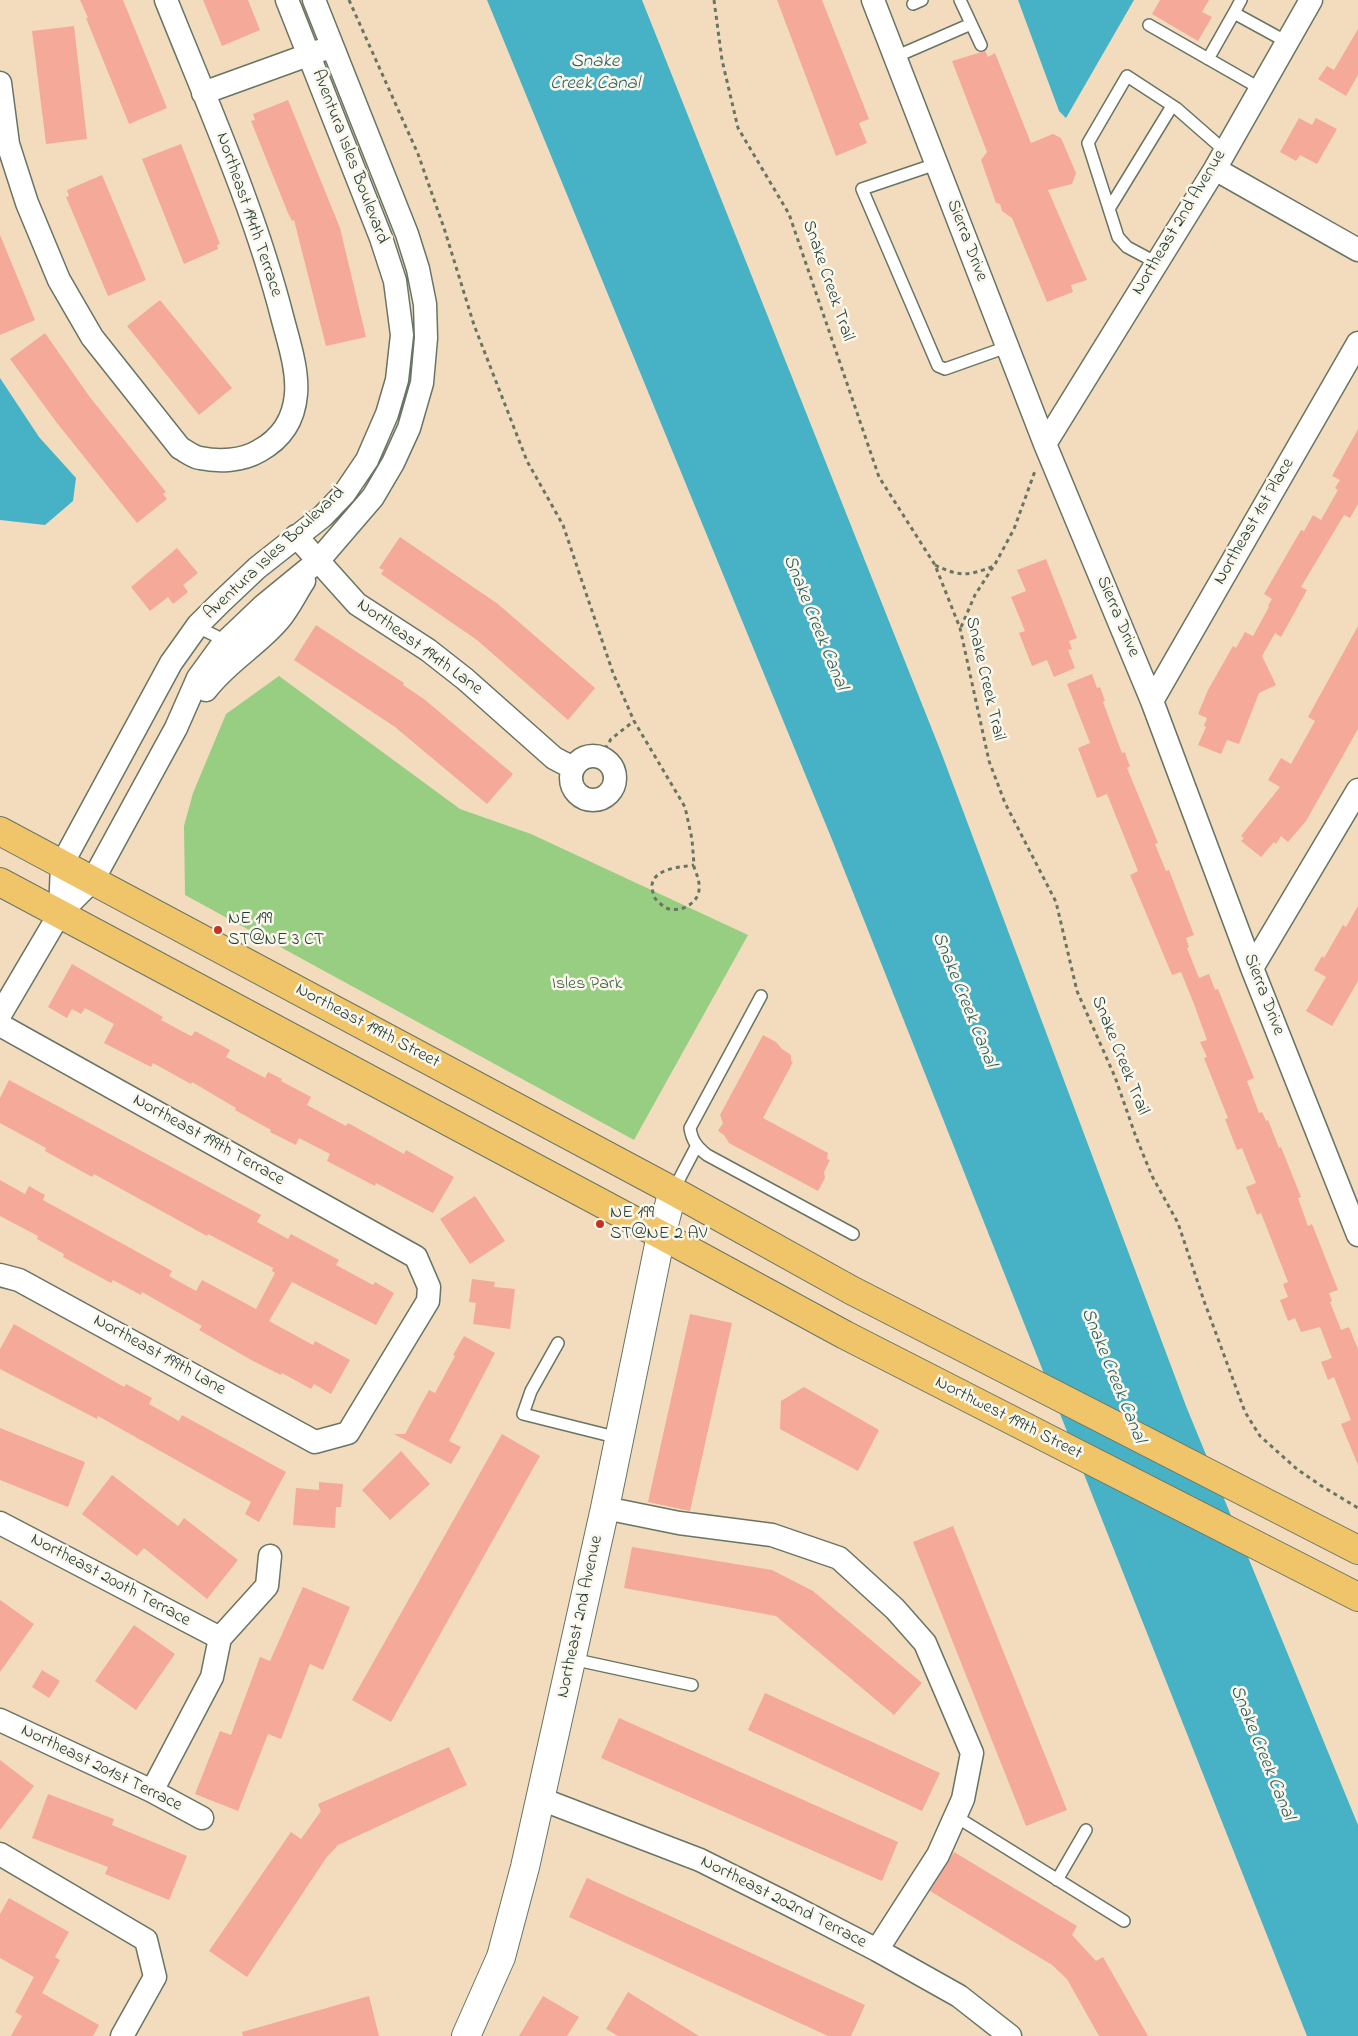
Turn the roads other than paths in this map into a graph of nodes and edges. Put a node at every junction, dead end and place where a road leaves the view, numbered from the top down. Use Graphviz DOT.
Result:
graph roads {
  1 [pos="166,0"];
  2 [pos="287,0"];
  3 [pos="314,0"];
  4 [pos="872,0"];
  5 [pos="960,0"];
  6 [pos="1241,0"];
  7 [pos="1312,0"];
  8 [pos="1234,12"];
  9 [pos="971,24"];
  10 [pos="1149,24"];
  11 [pos="1287,42"];
  12 [pos="981,45"];
  13 [pos="332,46"];
  14 [pos="309,55"];
  15 [pos="895,57"];
  16 [pos="1208,59"];
  17 [pos="0,84"];
  18 [pos="1260,90"];
  19 [pos="203,93"];
  20 [pos="1172,106"];
  21 [pos="1220,160"];
  22 [pos="936,164"];
  23 [pos="1109,209"];
  24 [pos="1358,250"];
  25 [pos="1157,263"];
  26 [pos="1358,343"];
  27 [pos="1007,347"];
  28 [pos="1045,444"];
  29 [pos="296,536"];
  30 [pos="318,561"];
  31 [pos="197,627"];
  32 [pos="222,645"];
  33 [pos="1152,701"];
  34 [pos="176,728"];
  35 [pos="574,768"];
  36 [pos="1358,790"];
  37 [pos="0,831"];
  38 [pos="62,864"];
  39 [pos="93,880"];
  40 [pos="0,882"];
  41 [pos="60,913"];
  42 [pos="1252,968"];
  43 [pos="761,996"];
  44 [pos="0,1015"];
  45 [pos="0,1025"];
  46 [pos="696,1146"];
  47 [pos="673,1192"];
  48 [pos="853,1234"];
  49 [pos="661,1235"];
  50 [pos="1358,1235"];
  51 [pos="0,1275"];
  52 [pos="558,1343"];
  53 [pos="619,1438"];
  54 [pos="316,1442"];
  55 [pos="605,1508"];
  56 [pos="0,1523"];
  57 [pos="1358,1550"];
  58 [pos="270,1556"];
  59 [pos="1358,1597"];
  60 [pos="220,1638"];
  61 [pos="572,1659"];
  62 [pos="692,1685"];
  63 [pos="0,1720"];
  64 [pos="152,1791"];
  65 [pos="542,1799"];
  66 [pos="955,1816"];
  67 [pos="202,1818"];
  68 [pos="1086,1830"];
  69 [pos="0,1854"];
  70 [pos="1057,1880"];
  71 [pos="1124,1921"];
  72 [pos="877,1950"];
  73 [pos="122,2036"];
  74 [pos="466,2036"];
  75 [pos="1010,2036"];
  1 -- 19 [label="street, Northeast 194th Terrace"];
  2 -- 14 [label="street, Aventura Isles Boulevard"];
  3 -- 13 [label="street, Aventura Isles Boulevard"];
  4 -- 15 [label="street, Sierra Drive"];
  5 -- 9 [label="lane"];
  6 -- 8 [label="lane"];
  7 -- 11 [label="street, Northeast 2nd Avenue"];
  8 -- 11 [label="lane"];
  8 -- 16 [label="lane"];
  9 -- 12 [label="lane"];
  9 -- 15 [label="lane"];
  10 -- 16 [label="lane"];
  11 -- 18 [label="street, Northeast 2nd Avenue"];
  13 -- 14 [label="street"];
  13 -- 30 [label="street, Aventura Isles Boulevard"];
  14 -- 19 [label="street"];
  14 -- 29 [label="street, Aventura Isles Boulevard"];
  15 -- 22 [label="street, Sierra Drive"];
  16 -- 18 [label="lane"];
  17 -- 19 [label="street, Northeast 194th Terrace"];
  18 -- 21 [label="street, Northeast 2nd Avenue"];
  20 -- 21 [label="lane"];
  20 -- 23 [label="lane"];
  20 -- 23 [label="lane"];
  21 -- 24 [label="street"];
  21 -- 25 [label="street, Northeast 2nd Avenue"];
  22 -- 27 [label="street, Sierra Drive"];
  22 -- 27 [label="lane"];
  23 -- 25 [label="lane"];
  25 -- 28 [label="street, Northeast 2nd Avenue"];
  26 -- 33 [label="street, Northeast 1st Place"];
  27 -- 28 [label="street, Sierra Drive"];
  28 -- 33 [label="street, Sierra Drive"];
  29 -- 30 [label="street, Northeast 194th Lane"];
  29 -- 31 [label="street, Aventura Isles Boulevard"];
  30 -- 32 [label="street, Aventura Isles Boulevard"];
  30 -- 34 [label="street, Aventura Isles Boulevard"];
  30 -- 35 [label="street, Northeast 194th Lane"];
  31 -- 32 [label="lane"];
  31 -- 38 [label="street, Aventura Isles Boulevard"];
  32 -- 34 [label="street, Aventura Isles Boulevard"];
  33 -- 42 [label="street, Sierra Drive"];
  34 -- 39 [label="street, Aventura Isles Boulevard"];
  36 -- 42 [label="street"];
  37 -- 38 [label="main road, Northeast 199th Street"];
  38 -- 39 [label="main road, Northeast 199th Street"];
  38 -- 41 [label="street, Aventura Isles Boulevard"];
  39 -- 41 [label="street, Aventura Isles Boulevard"];
  39 -- 47 [label="main road, Northeast 199th Street"];
  40 -- 41 [label="main road"];
  41 -- 44 [label="street"];
  41 -- 49 [label="main road"];
  42 -- 50 [label="street, Sierra Drive"];
  43 -- 46 [label="lane"];
  45 -- 54 [label="street, Northeast 199th Terrace"];
  46 -- 47 [label="lane"];
  46 -- 48 [label="lane"];
  47 -- 49 [label="street, Northeast 2nd Avenue"];
  47 -- 57 [label="main road"];
  49 -- 53 [label="street, Northeast 2nd Avenue"];
  49 -- 59 [label="main road, Northwest 199th Street"];
  51 -- 54 [label="street, Northeast 199th Lane"];
  52 -- 53 [label="lane"];
  53 -- 55 [label="street, Northeast 2nd Avenue"];
  55 -- 61 [label="street, Northeast 2nd Avenue"];
  55 -- 66 [label="street"];
  56 -- 60 [label="street, Northeast 200th Terrace"];
  58 -- 60 [label="street"];
  60 -- 64 [label="street"];
  61 -- 62 [label="lane"];
  61 -- 65 [label="street, Northeast 2nd Avenue"];
  63 -- 64 [label="street, Northeast 201st Terrace"];
  64 -- 67 [label="street, Northeast 201st Terrace"];
  65 -- 72 [label="street, Northeast 202nd Terrace"];
  65 -- 74 [label="street, Northeast 2nd Avenue"];
  66 -- 70 [label="lane"];
  66 -- 72 [label="street"];
  68 -- 70 [label="lane"];
  69 -- 73 [label="street"];
  70 -- 71 [label="lane"];
  72 -- 75 [label="street, Northeast 202nd Terrace"];
}
